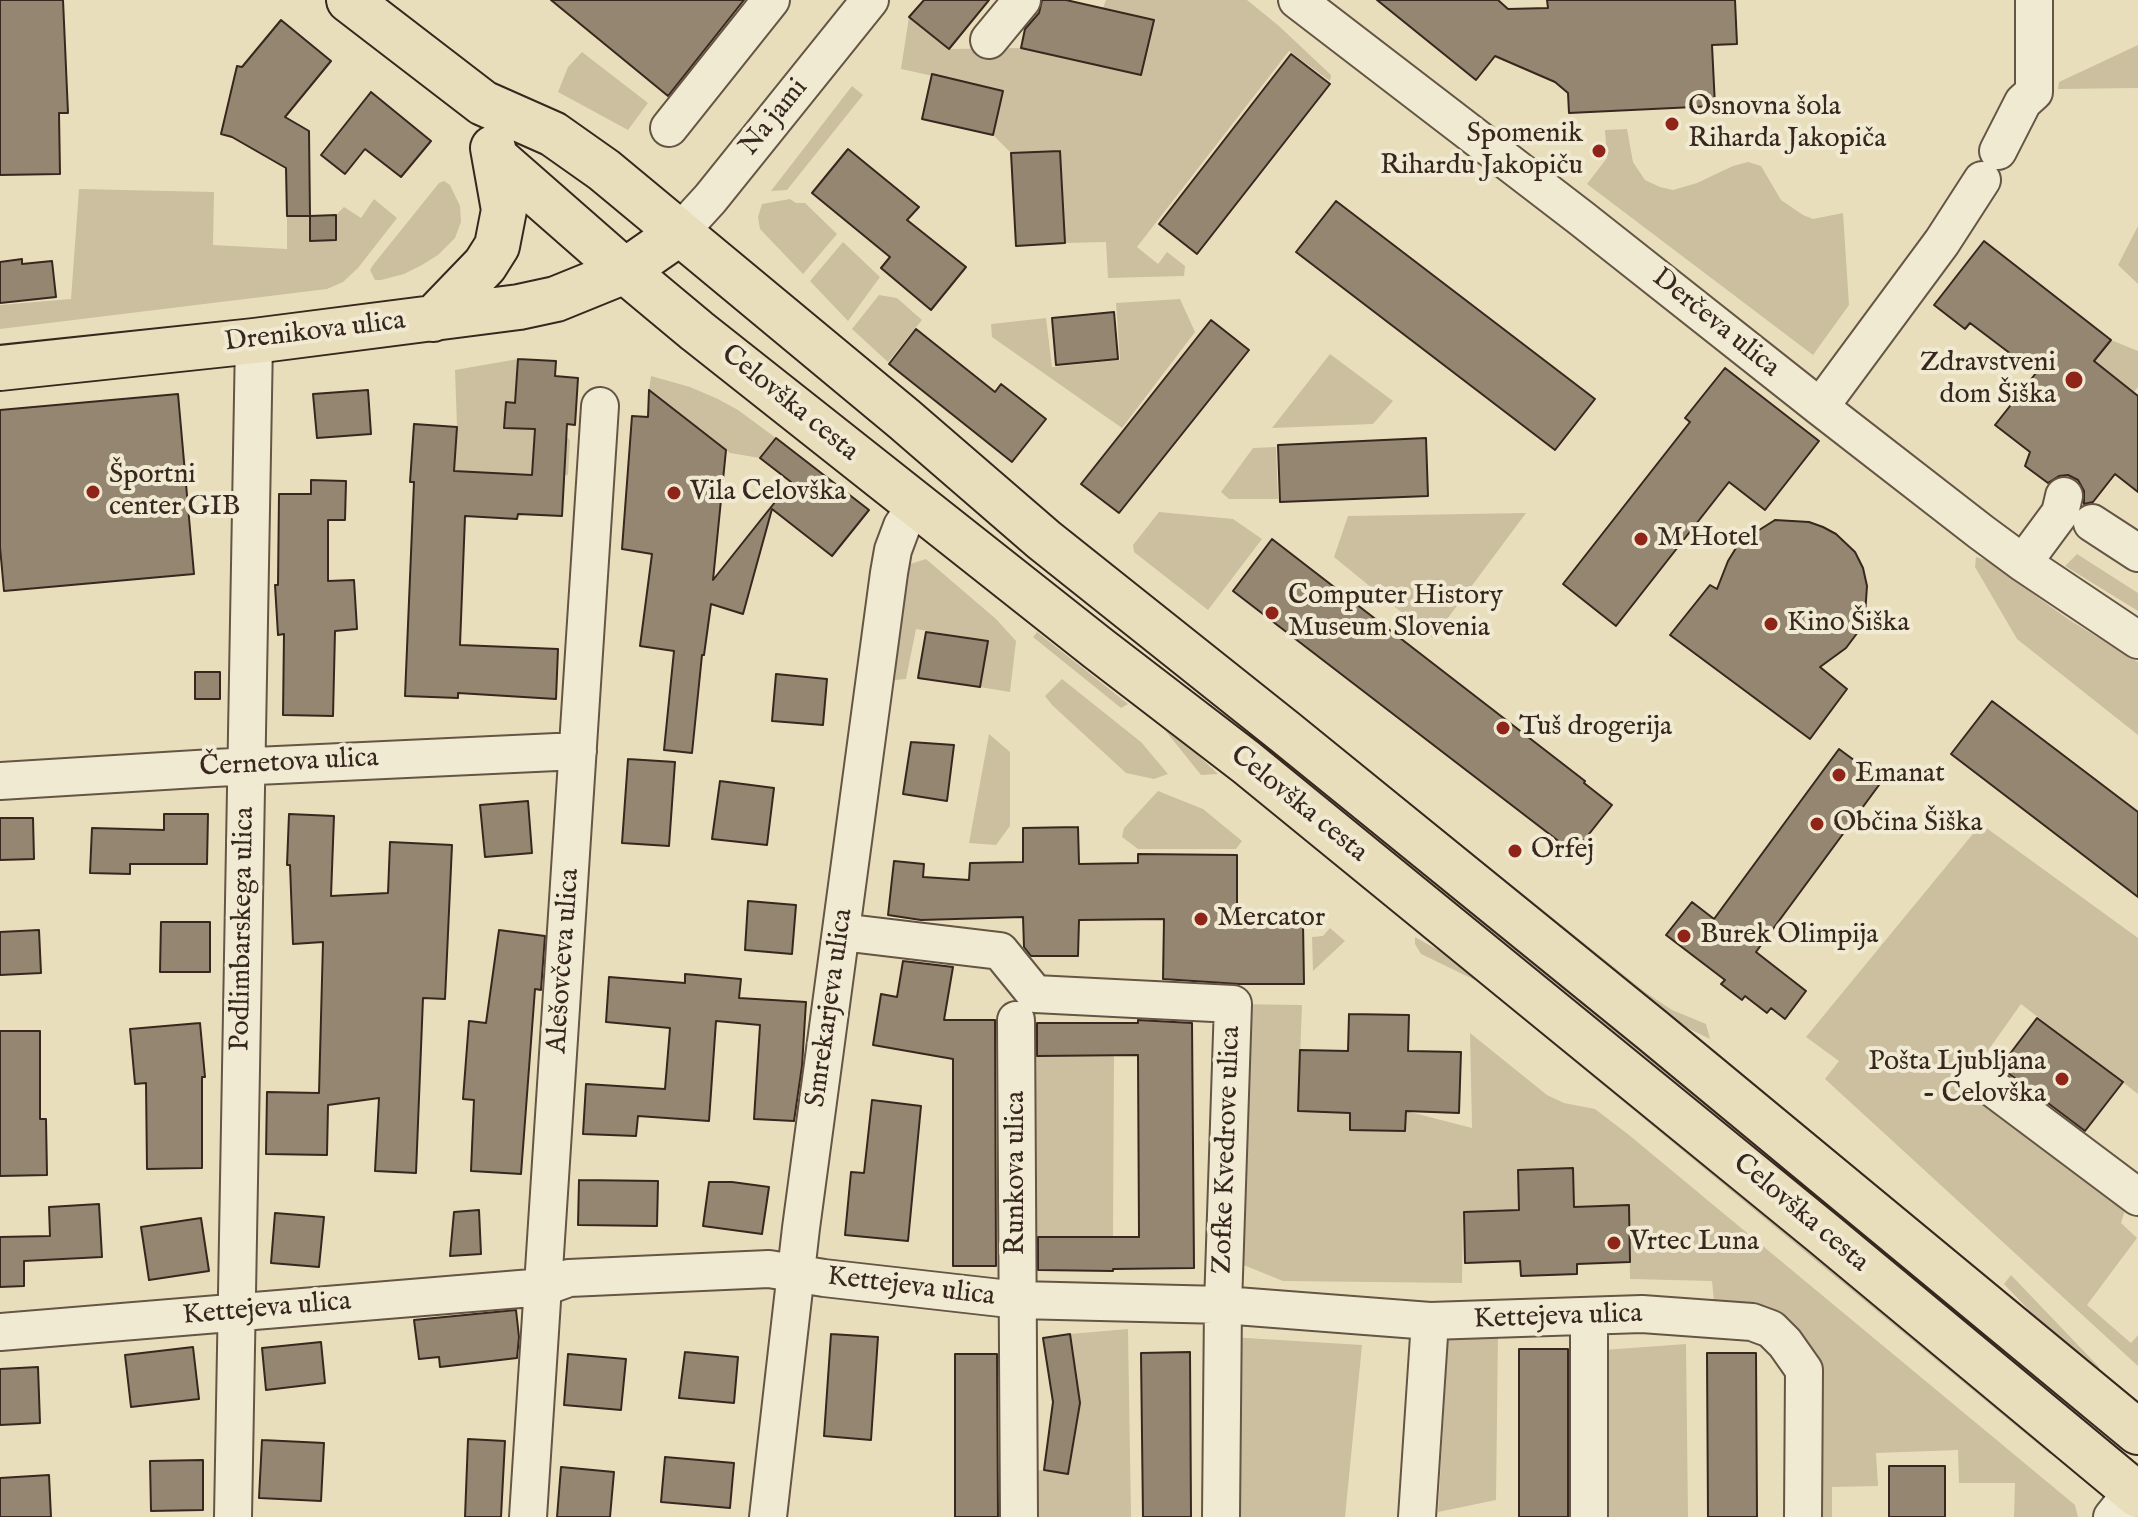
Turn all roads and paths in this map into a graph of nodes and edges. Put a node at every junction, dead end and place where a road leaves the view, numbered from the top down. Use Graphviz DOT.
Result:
graph roads {
  1 [pos="771,0"];
  2 [pos="870,0"];
  3 [pos="1022,0"];
  4 [pos="1297,0"];
  5 [pos="2034,0"];
  6 [pos="366,5"];
  7 [pos="989,40"];
  8 [pos="483,103"];
  9 [pos="669,128"];
  10 [pos="495,157"];
  11 [pos="678,234"];
  12 [pos="625,271"];
  13 [pos="433,319"];
  14 [pos="254,341"];
  15 [pos="0,368"];
  16 [pos="600,406"];
  17 [pos="1820,407"];
  18 [pos="2064,496"];
  19 [pos="916,505"];
  20 [pos="2092,523"];
  21 [pos="2138,553"];
  22 [pos="2023,563"];
  23 [pos="2138,640"];
  24 [pos="578,751"];
  25 [pos="246,766"];
  26 [pos="0,781"];
  27 [pos="841,932"];
  28 [pos="1026,1007"];
  29 [pos="1978,1077"];
  30 [pos="2138,1197"];
  31 [pos="796,1274"];
  32 [pos="544,1287"];
  33 [pos="1018,1300"];
  34 [pos="1223,1305"];
  35 [pos="237,1313"];
  36 [pos="1589,1316"];
  37 [pos="1430,1321"];
  38 [pos="0,1332"];
  39 [pos="2138,1432"];
  40 [pos="2128,1501"];
  41 [pos="233,1517"];
  42 [pos="528,1517"];
  43 [pos="768,1517"];
  44 [pos="1019,1517"];
  45 [pos="1221,1517"];
  46 [pos="1417,1517"];
  47 [pos="1589,1517"];
  48 [pos="1803,1517"];
  1 -- 9 [label="street"];
  2 -- 11 [label="street, Na jami"];
  3 -- 7 [label="street"];
  4 -- 17 [label="street, Derčeva ulica"];
  5 -- 17 [label="street"];
  6 -- 8 [label="main road, Celovška cesta"];
  8 -- 10 [label="main road"];
  8 -- 11 [label="main road, Celovška cesta"];
  10 -- 12 [label="main road, Celovška cesta"];
  10 -- 13 [label="main road"];
  11 -- 12 [label="main road, Drenikova ulica"];
  11 -- 39 [label="main road, Celovška cesta"];
  12 -- 13 [label="main road, Drenikova ulica"];
  12 -- 19 [label="main road, Celovška cesta"];
  13 -- 14 [label="main road, Drenikova ulica"];
  14 -- 15 [label="main road, Drenikova ulica"];
  14 -- 25 [label="street, Podlimbarskega ulica"];
  16 -- 24 [label="street, Alešovčeva ulica"];
  17 -- 22 [label="street, Derčeva ulica"];
  18 -- 22 [label="street"];
  19 -- 27 [label="street, Smrekarjeva ulica"];
  19 -- 40 [label="main road, Celovška cesta"];
  20 -- 21 [label="street"];
  22 -- 23 [label="street, Derčeva ulica"];
  24 -- 25 [label="street, Černetova ulica"];
  24 -- 32 [label="street, Alešovčeva ulica"];
  25 -- 26 [label="street, Černetova ulica"];
  25 -- 35 [label="street, Podlimbarskega ulica"];
  27 -- 28 [label="street"];
  27 -- 31 [label="street, Smrekarjeva ulica"];
  28 -- 33 [label="street, Runkova ulica"];
  28 -- 34 [label="street, Zofke Kvedrove ulica"];
  29 -- 30 [label="street"];
  31 -- 32 [label="street, Kettejeva ulica"];
  31 -- 33 [label="street, Kettejeva ulica"];
  31 -- 43 [label="street, Smrekarjeva ulica"];
  32 -- 35 [label="street, Kettejeva ulica"];
  32 -- 42 [label="street, Alešovčeva ulica"];
  33 -- 34 [label="street, Kettejeva ulica"];
  33 -- 44 [label="street, Runkova ulica"];
  34 -- 37 [label="street, Kettejeva ulica"];
  34 -- 45 [label="street, Zofke Kvedrove ulica"];
  35 -- 38 [label="street, Kettejeva ulica"];
  35 -- 41 [label="street, Podlimbarskega ulica"];
  36 -- 37 [label="street, Kettejeva ulica"];
  36 -- 47 [label="street"];
  36 -- 48 [label="street, Kettejeva ulica"];
  37 -- 46 [label="street"];
}
